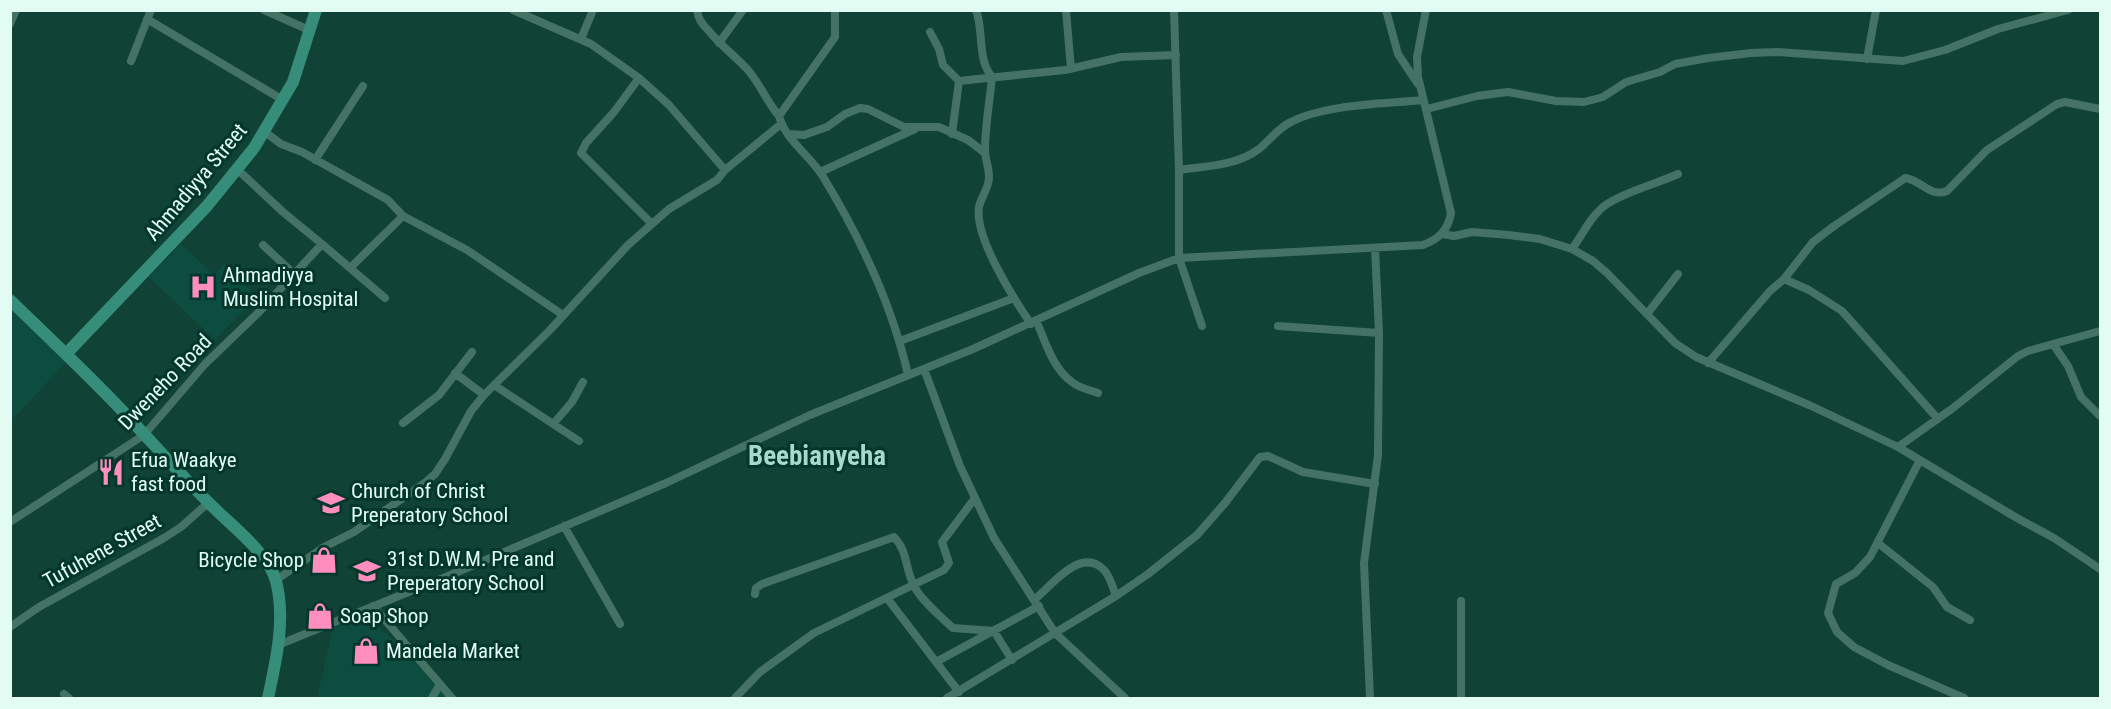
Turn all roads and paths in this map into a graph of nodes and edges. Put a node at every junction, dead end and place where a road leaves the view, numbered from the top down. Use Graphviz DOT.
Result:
graph roads {
  1 [pos="16,10"];
  2 [pos="264,10"];
  3 [pos="316,10"];
  4 [pos="513,10"];
  5 [pos="594,10"];
  6 [pos="697,10"];
  7 [pos="743,10"];
  8 [pos="835,10"];
  9 [pos="976,10"];
  10 [pos="1066,10"];
  11 [pos="1174,10"];
  12 [pos="1386,10"];
  13 [pos="1426,10"];
  14 [pos="1876,10"];
  15 [pos="2068,10"];
  16 [pos="149,15"];
  17 [pos="10,24"];
  18 [pos="309,30"];
  19 [pos="930,32"];
  20 [pos="581,39"];
  21 [pos="719,43"];
  22 [pos="1176,54"];
  23 [pos="1867,60"];
  24 [pos="131,61"];
  25 [pos="1071,69"];
  26 [pos="992,77"];
  27 [pos="639,78"];
  28 [pos="960,81"];
  29 [pos="363,86"];
  30 [pos="1422,90"];
  31 [pos="284,100"];
  32 [pos="1424,100"];
  33 [pos="1427,109"];
  34 [pos="2100,109"];
  35 [pos="780,120"];
  36 [pos="921,127"];
  37 [pos="264,132"];
  38 [pos="788,134"];
  39 [pos="952,134"];
  40 [pos="985,153"];
  41 [pos="315,160"];
  42 [pos="238,170"];
  43 [pos="725,170"];
  44 [pos="1179,170"];
  45 [pos="820,172"];
  46 [pos="1678,174"];
  47 [pos="403,216"];
  48 [pos="651,223"];
  49 [pos="1442,234"];
  50 [pos="322,244"];
  51 [pos="263,245"];
  52 [pos="1375,248"];
  53 [pos="1572,249"];
  54 [pos="1179,258"];
  55 [pos="350,268"];
  56 [pos="294,274"];
  57 [pos="1678,274"];
  58 [pos="1784,279"];
  59 [pos="385,298"];
  60 [pos="1014,298"];
  61 [pos="10,300"];
  62 [pos="1647,314"];
  63 [pos="563,315"];
  64 [pos="1033,322"];
  65 [pos="1202,326"];
  66 [pos="1278,326"];
  67 [pos="2100,331"];
  68 [pos="1379,333"];
  69 [pos="900,341"];
  70 [pos="2053,344"];
  71 [pos="472,352"];
  72 [pos="66,354"];
  73 [pos="1708,363"];
  74 [pos="924,369"];
  75 [pos="455,373"];
  76 [pos="908,375"];
  77 [pos="584,382"];
  78 [pos="494,385"];
  79 [pos="1098,393"];
  80 [pos="484,395"];
  81 [pos="2100,416"];
  82 [pos="1938,419"];
  83 [pos="403,423"];
  84 [pos="554,423"];
  85 [pos="144,435"];
  86 [pos="579,441"];
  87 [pos="1898,447"];
  88 [pos="1920,460"];
  89 [pos="1375,484"];
  90 [pos="975,498"];
  91 [pos="208,503"];
  92 [pos="10,522"];
  93 [pos="564,526"];
  94 [pos="1878,543"];
  95 [pos="2100,569"];
  96 [pos="276,580"];
  97 [pos="914,586"];
  98 [pos="755,594"];
  99 [pos="1116,596"];
  100 [pos="887,597"];
  101 [pos="1461,601"];
  102 [pos="1036,603"];
  103 [pos="373,606"];
  104 [pos="1970,620"];
  105 [pos="620,624"];
  106 [pos="10,627"];
  107 [pos="994,630"];
  108 [pos="1055,633"];
  109 [pos="278,645"];
  110 [pos="1012,660"];
  111 [pos="936,662"];
  112 [pos="440,684"];
  113 [pos="959,692"];
  114 [pos="268,699"];
  115 [pos="432,699"];
  116 [pos="452,699"];
  117 [pos="735,699"];
  118 [pos="947,699"];
  119 [pos="1125,699"];
  120 [pos="1370,699"];
  121 [pos="1461,699"];
  122 [pos="1964,699"];
  1 -- 17 [label="street"];
  2 -- 18 [label="street"];
  3 -- 18 [label="street, Ahmadiyya Street"];
  4 -- 20 [label="street"];
  5 -- 20 [label="street"];
  6 -- 21 [label="street"];
  7 -- 21 [label="street"];
  8 -- 35 [label="street"];
  9 -- 26 [label="street"];
  10 -- 25 [label="street"];
  11 -- 22 [label="street"];
  12 -- 30 [label="street"];
  13 -- 30 [label="street"];
  14 -- 23 [label="street"];
  15 -- 23 [label="street"];
  16 -- 24 [label="street"];
  16 -- 31 [label="street"];
  18 -- 31 [label="street, Ahmadiyya Street"];
  19 -- 28 [label="street"];
  20 -- 27 [label="street"];
  21 -- 35 [label="street"];
  22 -- 25 [label="street"];
  22 -- 44 [label="street"];
  23 -- 33 [label="street"];
  25 -- 26 [label="street"];
  26 -- 28 [label="street"];
  26 -- 40 [label="street"];
  27 -- 43 [label="street"];
  27 -- 48 [label="street"];
  28 -- 39 [label="street"];
  29 -- 41 [label="street"];
  30 -- 32 [label="street"];
  31 -- 37 [label="street, Ahmadiyya Street"];
  32 -- 33 [label="street"];
  32 -- 44 [label="street"];
  33 -- 49 [label="street"];
  34 -- 58 [label="street"];
  35 -- 38 [label="street"];
  35 -- 43 [label="street"];
  36 -- 38 [label="street"];
  36 -- 39 [label="street"];
  36 -- 45 [label="street"];
  37 -- 41 [label="street"];
  37 -- 42 [label="street, Ahmadiyya Street"];
  38 -- 45 [label="street"];
  39 -- 40 [label="street"];
  40 -- 60 [label="street"];
  41 -- 47 [label="street"];
  42 -- 50 [label="street"];
  42 -- 72 [label="street, Ahmadiyya Street"];
  43 -- 48 [label="street"];
  44 -- 54 [label="street"];
  45 -- 69 [label="street"];
  46 -- 53 [label="street"];
  47 -- 55 [label="street"];
  47 -- 63 [label="street"];
  48 -- 63 [label="street"];
  49 -- 52 [label="street"];
  49 -- 53 [label="street"];
  50 -- 55 [label="street"];
  50 -- 56 [label="street, Dweneho Road"];
  51 -- 56 [label="street"];
  52 -- 54 [label="street"];
  52 -- 68 [label="street"];
  53 -- 62 [label="street"];
  54 -- 64 [label="street"];
  54 -- 65 [label="street"];
  55 -- 59 [label="street"];
  56 -- 85 [label="street, Dweneho Road"];
  57 -- 62 [label="street"];
  58 -- 73 [label="street"];
  58 -- 82 [label="street"];
  60 -- 64 [label="street"];
  60 -- 69 [label="street"];
  61 -- 72 [label="street"];
  62 -- 73 [label="street"];
  63 -- 78 [label="street"];
  64 -- 74 [label="street"];
  64 -- 79 [label="street"];
  66 -- 68 [label="street"];
  67 -- 70 [label="street"];
  68 -- 89 [label="street"];
  69 -- 76 [label="street"];
  70 -- 81 [label="street"];
  70 -- 82 [label="street"];
  71 -- 75 [label="street"];
  72 -- 85 [label="street"];
  73 -- 87 [label="street"];
  74 -- 76 [label="street"];
  74 -- 90 [label="street"];
  75 -- 80 [label="street"];
  75 -- 83 [label="street"];
  76 -- 93 [label="street"];
  77 -- 84 [label="street"];
  78 -- 80 [label="street"];
  78 -- 84 [label="street"];
  80 -- 96 [label="street"];
  82 -- 87 [label="street"];
  84 -- 86 [label="street"];
  85 -- 91 [label="street"];
  85 -- 92 [label="street, Dweneho Road"];
  87 -- 88 [label="street"];
  88 -- 94 [label="street"];
  88 -- 95 [label="street"];
  89 -- 99 [label="street"];
  89 -- 120 [label="street"];
  90 -- 97 [label="street"];
  90 -- 102 [label="street"];
  91 -- 96 [label="street"];
  91 -- 106 [label="street, Tufuhene Street"];
  93 -- 103 [label="street"];
  93 -- 105 [label="street"];
  94 -- 104 [label="street"];
  94 -- 122 [label="street"];
  96 -- 109 [label="street"];
  97 -- 98 [label="street"];
  97 -- 100 [label="street"];
  97 -- 107 [label="street"];
  99 -- 102 [label="street"];
  99 -- 108 [label="street"];
  100 -- 111 [label="street"];
  100 -- 117 [label="street"];
  101 -- 121 [label="street"];
  102 -- 107 [label="street"];
  102 -- 108 [label="street"];
  103 -- 109 [label="street"];
  103 -- 112 [label="street"];
  107 -- 110 [label="street"];
  107 -- 111 [label="street"];
  108 -- 110 [label="street"];
  108 -- 119 [label="street"];
  109 -- 114 [label="street"];
  110 -- 113 [label="street"];
  111 -- 113 [label="street"];
  112 -- 115 [label="street"];
  112 -- 116 [label="street"];
  113 -- 118 [label="street"];
}
